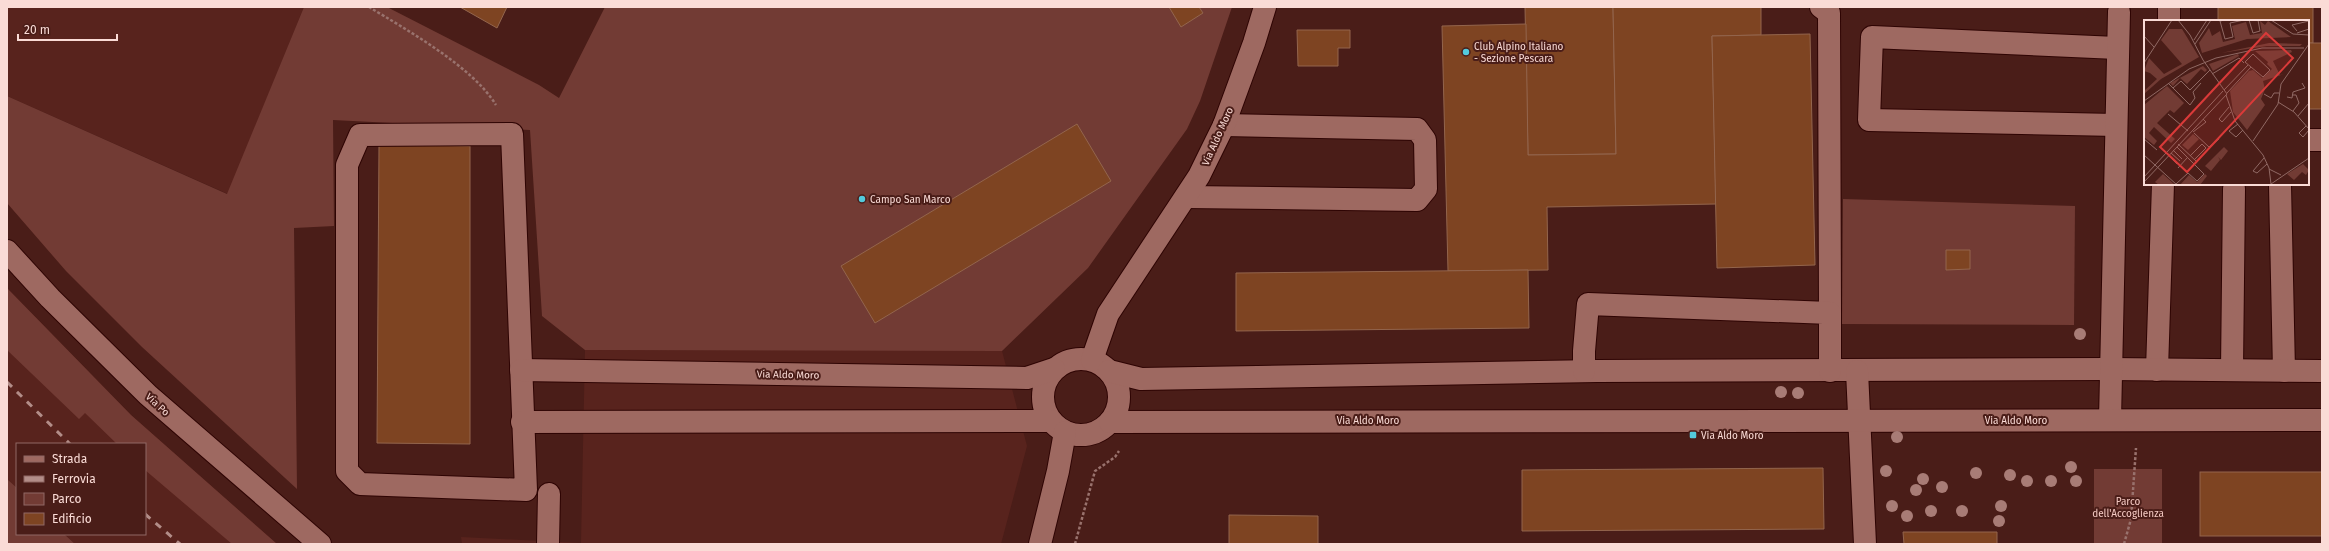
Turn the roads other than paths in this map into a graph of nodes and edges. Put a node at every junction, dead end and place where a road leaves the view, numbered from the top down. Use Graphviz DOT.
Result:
graph roads {
  1 [pos="1265,7"];
  2 [pos="1821,7"];
  3 [pos="2169,7"];
  4 [pos="2119,12"];
  5 [pos="2169,20"];
  6 [pos="2118,48"];
  7 [pos="2116,124"];
  8 [pos="1224,125"];
  9 [pos="2309,140"];
  10 [pos="2322,140"];
  11 [pos="2164,185"];
  12 [pos="2280,185"];
  13 [pos="2234,189"];
  14 [pos="1186,196"];
  15 [pos="7,251"];
  16 [pos="1830,313"];
  17 [pos="1100,365"];
  18 [pos="1054,368"];
  19 [pos="2110,369"];
  20 [pos="521,370"];
  21 [pos="2157,370"];
  22 [pos="2232,370"];
  23 [pos="1584,371"];
  24 [pos="1830,371"];
  25 [pos="1857,371"];
  26 [pos="2284,371"];
  27 [pos="2322,372"];
  28 [pos="1859,420"];
  29 [pos="2110,420"];
  30 [pos="2322,420"];
  31 [pos="522,422"];
  32 [pos="1110,422"];
  33 [pos="1058,426"];
  34 [pos="549,494"];
  35 [pos="320,544"];
  36 [pos="548,544"];
  37 [pos="1040,544"];
  38 [pos="1865,544"];
  1 -- 8 [label="street, Via Aldo Moro"];
  2 -- 16 [label="street"];
  3 -- 5 [label="street"];
  4 -- 6 [label="street"];
  6 -- 7 [label="street"];
  6 -- 7 [label="street"];
  7 -- 19 [label="street"];
  8 -- 14 [label="street, Via Aldo Moro"];
  8 -- 14 [label="street"];
  9 -- 10 [label="street"];
  11 -- 21 [label="street"];
  12 -- 26 [label="street"];
  13 -- 22 [label="street"];
  14 -- 17 [label="street, Via Aldo Moro"];
  15 -- 35 [label="street, Via Po"];
  16 -- 23 [label="street"];
  16 -- 24 [label="street"];
  17 -- 18 [label="street"];
  17 -- 23 [label="street"];
  17 -- 32 [label="street"];
  18 -- 20 [label="street, Via Aldo Moro"];
  18 -- 33 [label="street"];
  19 -- 21 [label="street"];
  19 -- 25 [label="street"];
  19 -- 29 [label="street"];
  20 -- 31 [label="street"];
  20 -- 31 [label="street"];
  21 -- 22 [label="street"];
  22 -- 26 [label="street"];
  23 -- 24 [label="street"];
  24 -- 25 [label="street"];
  25 -- 28 [label="street"];
  26 -- 27 [label="street"];
  28 -- 29 [label="street, Via Aldo Moro"];
  28 -- 32 [label="street, Via Aldo Moro"];
  28 -- 38 [label="street"];
  29 -- 30 [label="street, Via Aldo Moro"];
  31 -- 33 [label="street"];
  32 -- 33 [label="street"];
  33 -- 37 [label="street"];
  34 -- 36 [label="street"];
}
